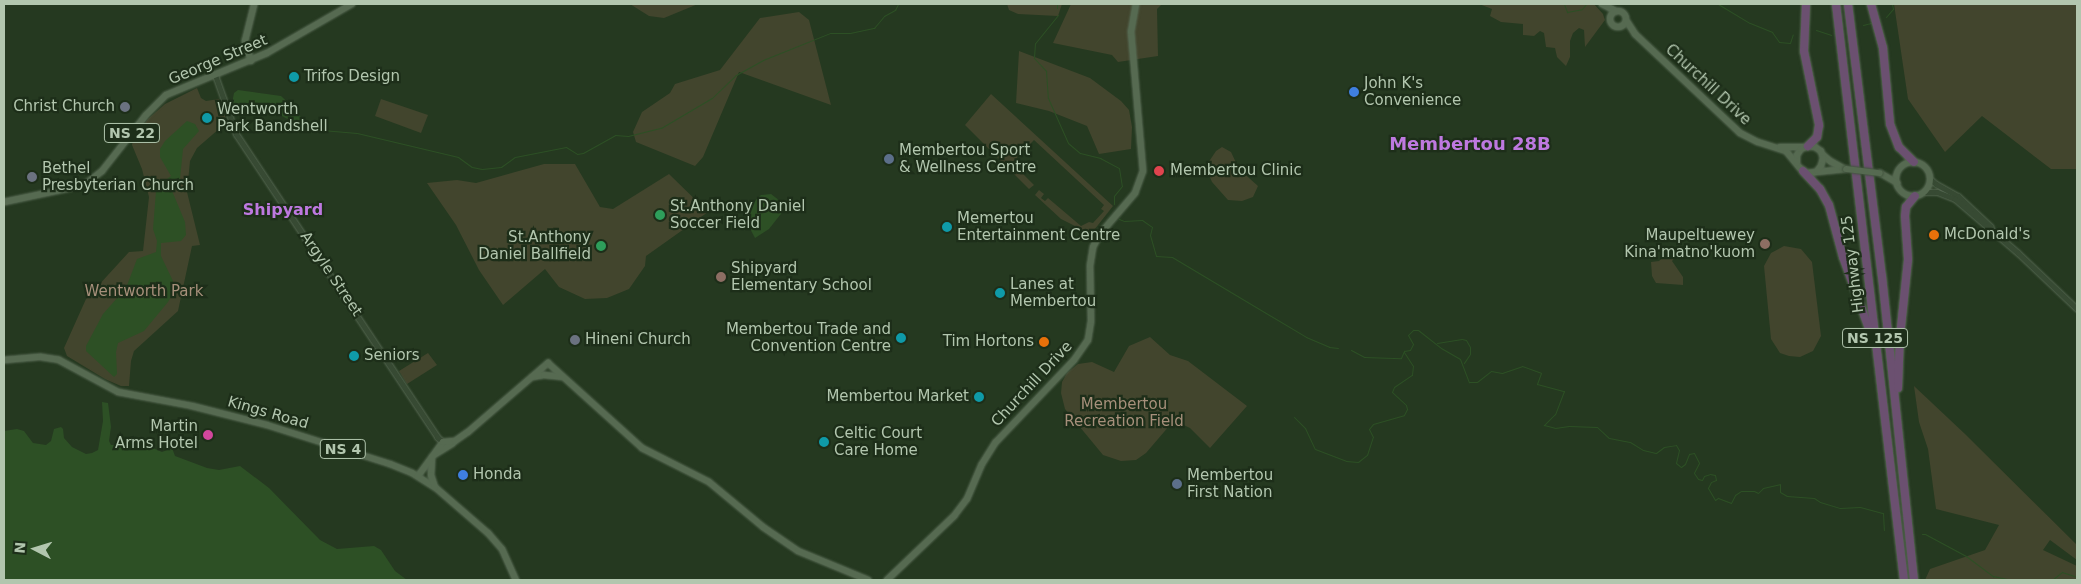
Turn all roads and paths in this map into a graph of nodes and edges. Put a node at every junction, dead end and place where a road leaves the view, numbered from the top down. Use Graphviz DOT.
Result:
graph roads {
  1 [pos="254,4"];
  2 [pos="352,4"];
  3 [pos="1136,4"];
  4 [pos="1603,4"];
  5 [pos="1806,4"];
  6 [pos="1836,4"];
  7 [pos="1848,4"];
  8 [pos="1871,4"];
  9 [pos="1616,11"];
  10 [pos="1610,18"];
  11 [pos="1624,23"];
  12 [pos="250,61"];
  13 [pos="215,75"];
  14 [pos="1769,145"];
  15 [pos="1806,147"];
  16 [pos="1822,154"];
  17 [pos="1914,162"];
  18 [pos="1800,168"];
  19 [pos="1846,169"];
  20 [pos="1899,170"];
  21 [pos="1815,172"];
  22 [pos="1880,173"];
  23 [pos="1930,178"];
  24 [pos="1897,183"];
  25 [pos="1919,194"];
  26 [pos="4,202"];
  27 [pos="1998,235"];
  28 [pos="2077,309"];
  29 [pos="1877,353"];
  30 [pos="4,360"];
  31 [pos="531,377"];
  32 [pos="564,378"];
  33 [pos="1897,425"];
  34 [pos="443,442"];
  35 [pos="455,442"];
  36 [pos="432,456"];
  37 [pos="418,476"];
  38 [pos="436,488"];
  39 [pos="516,580"];
  40 [pos="868,580"];
  41 [pos="887,580"];
  42 [pos="1904,580"];
  43 [pos="1914,580"];
  1 -- 12 [label="main road"];
  2 -- 12 [label="main road, George Street / NS 22"];
  3 -- 41 [label="main road, Churchill Drive"];
  4 -- 9 [label="main road"];
  4 -- 10 [label="main road"];
  5 -- 15 [label="highway"];
  6 -- 29 [label="highway, Highway 125 / NS 125"];
  7 -- 33 [label="highway, Highway 125 / NS 125"];
  8 -- 17 [label="highway"];
  9 -- 10 [label="main road"];
  9 -- 11 [label="main road"];
  10 -- 11 [label="main road"];
  11 -- 14 [label="main road, Churchill Drive"];
  12 -- 13 [label="main road, George Street / NS 22"];
  13 -- 26 [label="main road, George Street / NS 22"];
  13 -- 34 [label="street, Argyle Street"];
  14 -- 15 [label="main road, Churchill Drive"];
  14 -- 18 [label="main road, Churchill Drive"];
  15 -- 16 [label="main road"];
  15 -- 18 [label="main road"];
  16 -- 19 [label="main road"];
  16 -- 21 [label="main road"];
  17 -- 20 [label="main road"];
  17 -- 23 [label="main road"];
  18 -- 21 [label="main road"];
  18 -- 29 [label="highway"];
  19 -- 21 [label="main road"];
  19 -- 22 [label="main road, bridge"];
  20 -- 22 [label="main road"];
  20 -- 24 [label="main road"];
  22 -- 24 [label="main road"];
  23 -- 25 [label="main road"];
  23 -- 27 [label="street"];
  24 -- 25 [label="main road"];
  25 -- 27 [label="street"];
  25 -- 33 [label="highway"];
  27 -- 28 [label="street"];
  29 -- 42 [label="highway, Highway 125 / NS 125"];
  30 -- 37 [label="main road, Kings Road / NS 4"];
  31 -- 32 [label="main road"];
  31 -- 32 [label="main road"];
  31 -- 35 [label="main road"];
  32 -- 40 [label="main road"];
  33 -- 43 [label="highway, Highway 125 / NS 125"];
  34 -- 35 [label="main road"];
  34 -- 36 [label="main road"];
  35 -- 36 [label="main road"];
  36 -- 37 [label="main road"];
  36 -- 38 [label="main road"];
  37 -- 38 [label="main road, Kings Road / NS 4"];
  38 -- 39 [label="main road, Kings Road / NS 4"];
}
